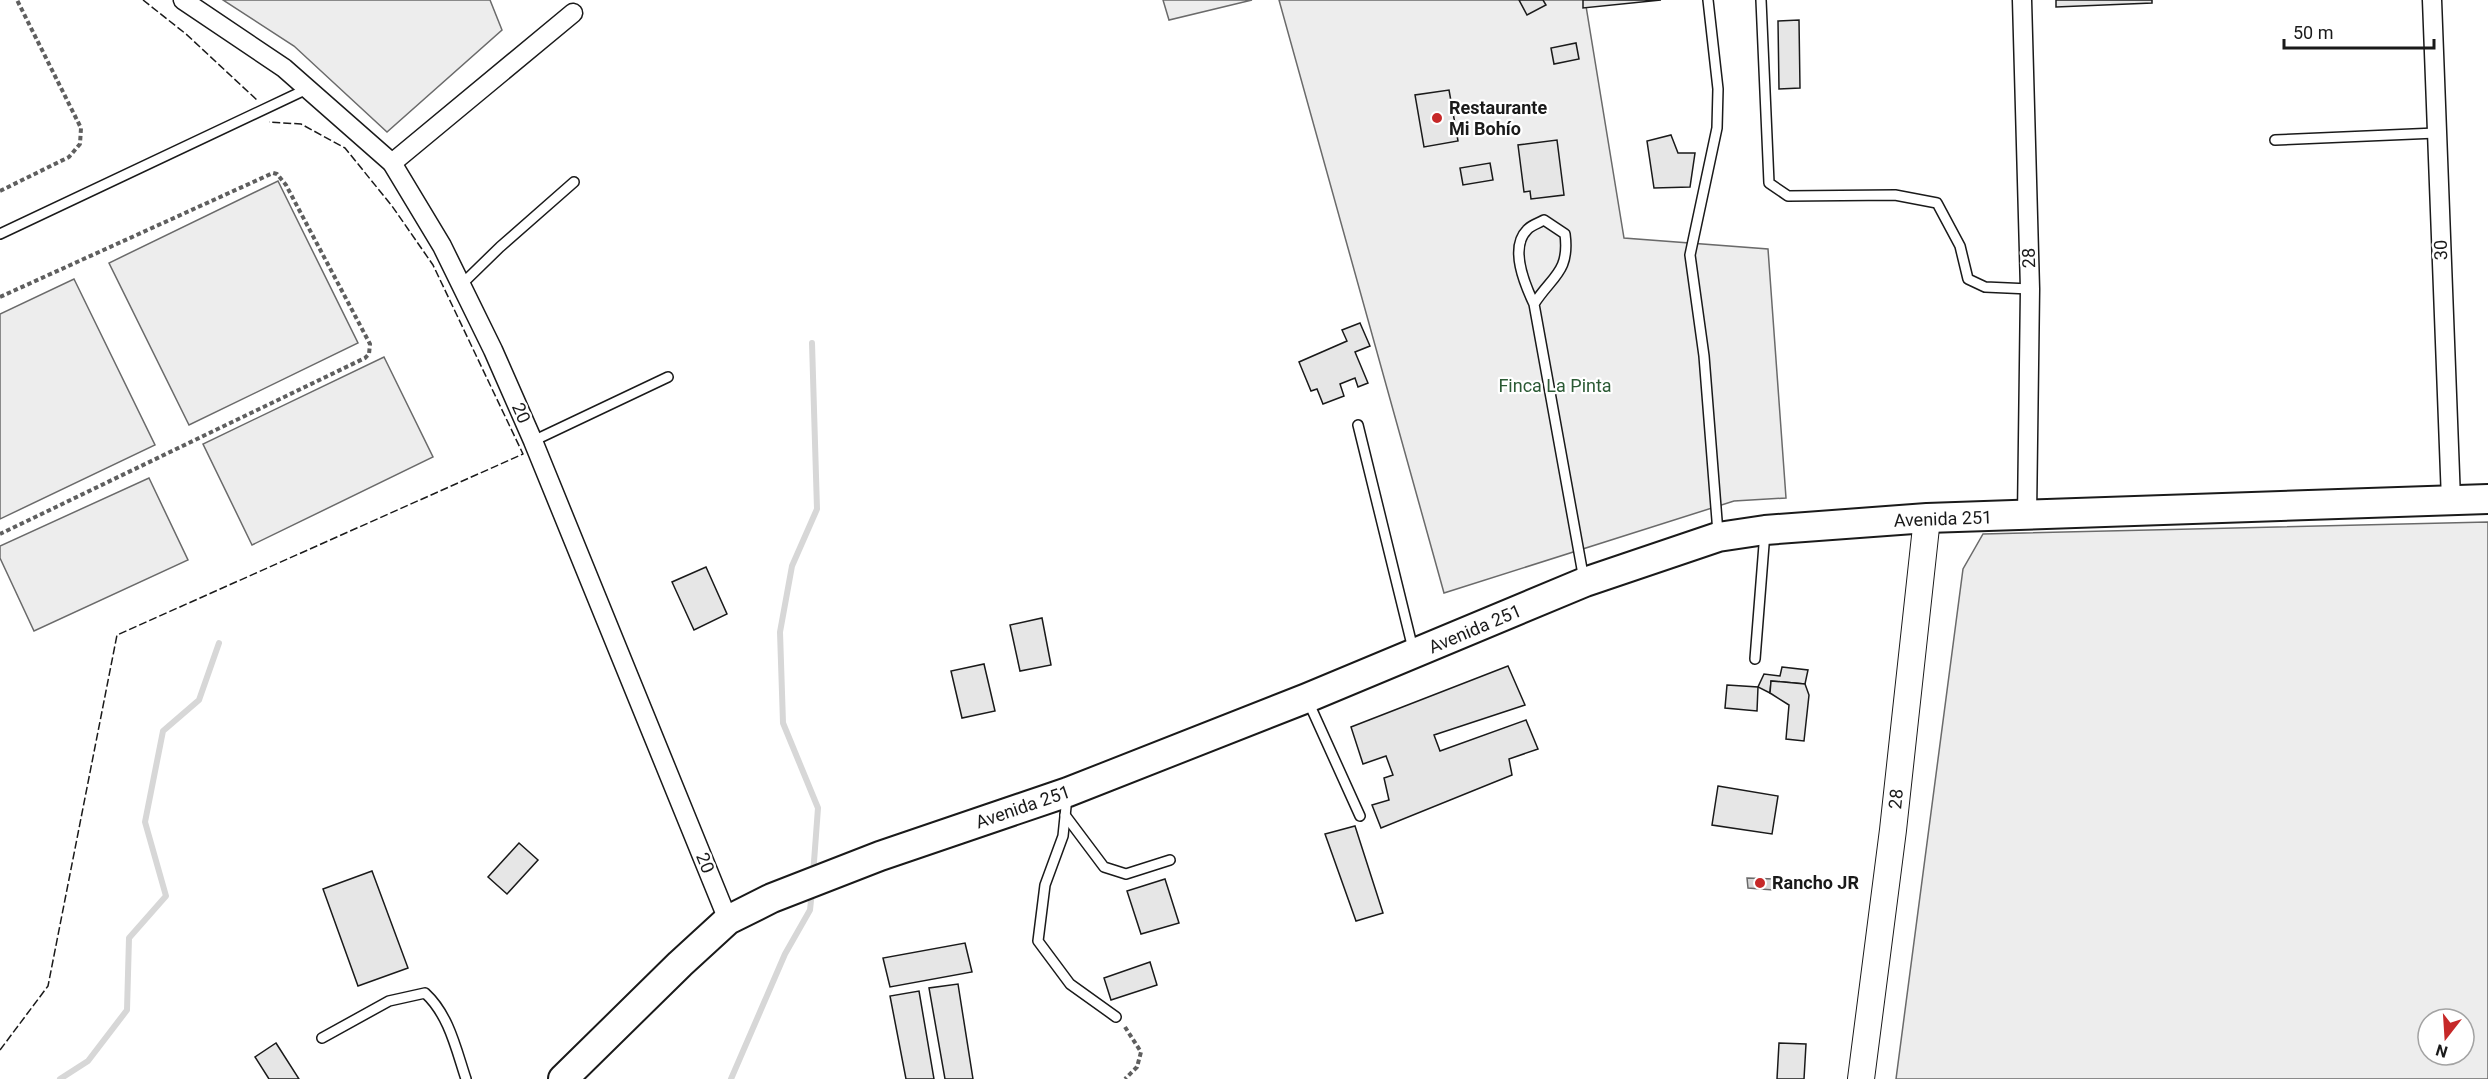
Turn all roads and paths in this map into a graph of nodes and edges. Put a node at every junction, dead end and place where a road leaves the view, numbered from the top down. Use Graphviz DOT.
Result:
graph roads {
  1 [pos="17,0"];
  2 [pos="183,0"];
  3 [pos="1708,0"];
  4 [pos="1761,0"];
  5 [pos="2022,0"];
  6 [pos="2432,0"];
  7 [pos="573,14"];
  8 [pos="307,88"];
  9 [pos="2436,133"];
  10 [pos="2275,140"];
  11 [pos="392,163"];
  12 [pos="574,182"];
  13 [pos="0,191"];
  14 [pos="0,234"];
  15 [pos="461,285"];
  16 [pos="2030,289"];
  17 [pos="0,297"];
  18 [pos="1534,304"];
  19 [pos="668,377"];
  20 [pos="1358,425"];
  21 [pos="533,441"];
  22 [pos="2488,499"];
  23 [pos="2451,500"];
  24 [pos="2027,516"];
  25 [pos="1927,518"];
  26 [pos="1765,530"];
  27 [pos="0,534"];
  28 [pos="1718,537"];
  29 [pos="1585,582"];
  30 [pos="1414,654"];
  31 [pos="1755,659"];
  32 [pos="1307,698"];
  33 [pos="1067,803"];
  34 [pos="1359,816"];
  35 [pos="1170,860"];
  36 [pos="728,920"];
  37 [pos="1116,1017"];
  38 [pos="322,1038"];
  39 [pos="466,1079"];
  40 [pos="563,1079"];
  41 [pos="1125,1079"];
  42 [pos="1861,1079"];
  1 -- 13 [label="path"];
  2 -- 8 [label="street, 20"];
  3 -- 28 [label="lane"];
  4 -- 16 [label="lane"];
  5 -- 16 [label="street, 28"];
  6 -- 9 [label="street, 30"];
  7 -- 11 [label="street"];
  8 -- 11 [label="street, 20"];
  8 -- 14 [label="lane"];
  9 -- 10 [label="lane"];
  9 -- 23 [label="street, 30"];
  11 -- 15 [label="street, 20"];
  12 -- 15 [label="lane"];
  15 -- 21 [label="street, 20"];
  16 -- 24 [label="street, 28"];
  17 -- 27 [label="path"];
  18 -- 18 [label="lane"];
  18 -- 29 [label="lane"];
  19 -- 21 [label="lane"];
  20 -- 30 [label="lane"];
  21 -- 36 [label="street, 20"];
  22 -- 23 [label="main road, Avenida 251"];
  23 -- 24 [label="main road, Avenida 251"];
  24 -- 25 [label="main road, Avenida 251"];
  25 -- 26 [label="main road, Avenida 251"];
  25 -- 42 [label="street, 28"];
  26 -- 28 [label="main road, Avenida 251"];
  26 -- 31 [label="lane"];
  28 -- 29 [label="main road, Avenida 251"];
  29 -- 30 [label="main road, Avenida 251"];
  30 -- 32 [label="main road, Avenida 251"];
  32 -- 33 [label="main road, Avenida 251"];
  32 -- 34 [label="lane"];
  33 -- 35 [label="lane"];
  33 -- 36 [label="main road, Avenida 251"];
  33 -- 37 [label="lane"];
  36 -- 40 [label="main road, Avenida 251"];
  37 -- 41 [label="path"];
  38 -- 39 [label="lane"];
}
